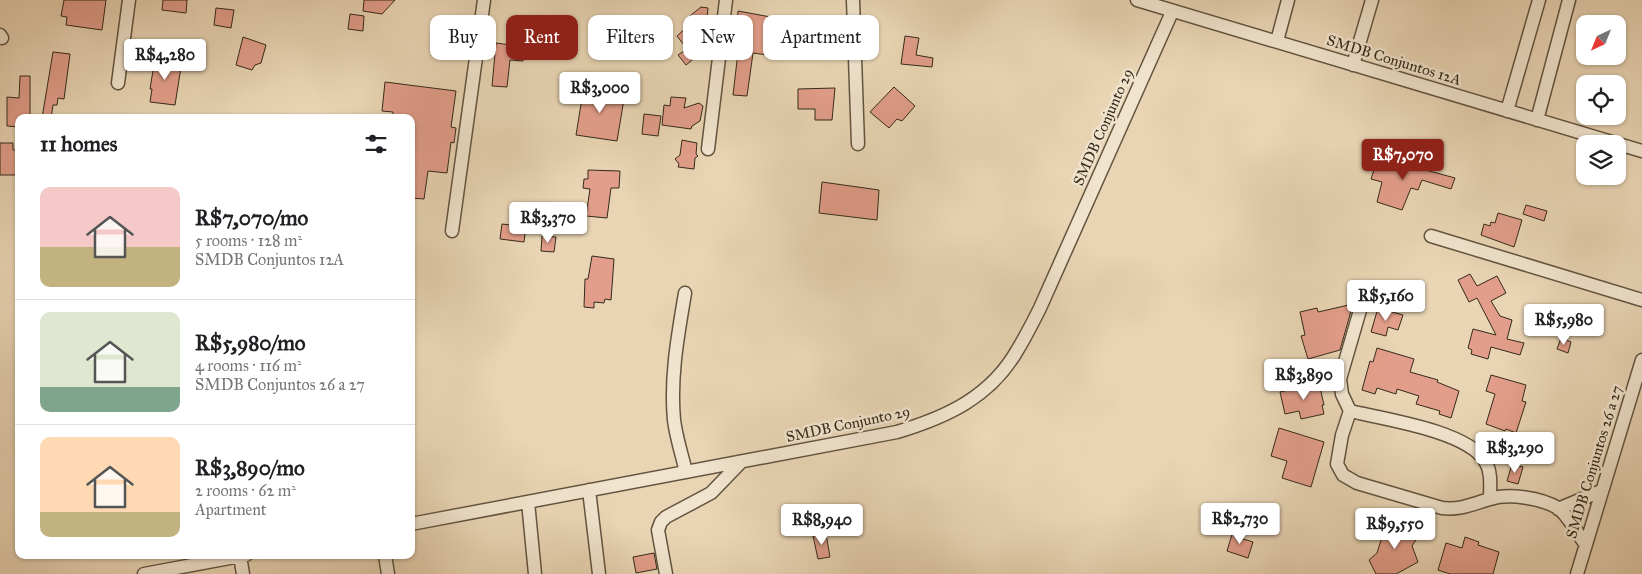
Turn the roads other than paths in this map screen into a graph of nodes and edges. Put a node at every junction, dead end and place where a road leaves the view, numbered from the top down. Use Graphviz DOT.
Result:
graph roads {
  1 [pos="129,0"];
  2 [pos="484,0"];
  3 [pos="726,0"];
  4 [pos="853,0"];
  5 [pos="1137,0"];
  6 [pos="1288,0"];
  7 [pos="1372,0"];
  8 [pos="1539,0"];
  9 [pos="1569,0"];
  10 [pos="1172,12"];
  11 [pos="1276,41"];
  12 [pos="1352,65"];
  13 [pos="118,83"];
  14 [pos="1507,111"];
  15 [pos="1538,120"];
  16 [pos="858,144"];
  17 [pos="708,148"];
  18 [pos="1642,151"];
  19 [pos="452,232"];
  20 [pos="1431,236"];
  21 [pos="685,293"];
  22 [pos="1363,300"];
  23 [pos="1642,300"];
  24 [pos="1642,360"];
  25 [pos="1636,397"];
  26 [pos="1350,411"];
  27 [pos="742,462"];
  28 [pos="686,472"];
  29 [pos="589,490"];
  30 [pos="1601,491"];
  31 [pos="1490,499"];
  32 [pos="528,502"];
  33 [pos="1558,509"];
  34 [pos="415,523"];
  35 [pos="1586,545"];
  36 [pos="226,559"];
  37 [pos="243,559"];
  38 [pos="386,559"];
  39 [pos="144,574"];
  40 [pos="243,574"];
  41 [pos="388,574"];
  42 [pos="535,574"];
  43 [pos="599,574"];
  44 [pos="666,574"];
  45 [pos="1577,574"];
  1 -- 13 [label="street"];
  2 -- 19 [label="street"];
  3 -- 17 [label="street"];
  4 -- 16 [label="street"];
  5 -- 10 [label="street, SMDB Conjuntos 12A"];
  6 -- 11 [label="street"];
  7 -- 12 [label="street"];
  8 -- 14 [label="street"];
  9 -- 15 [label="street"];
  10 -- 11 [label="street, SMDB Conjuntos 12A"];
  10 -- 27 [label="street, SMDB Conjunto 29"];
  11 -- 12 [label="street, SMDB Conjuntos 12A"];
  12 -- 14 [label="street, SMDB Conjuntos 12A"];
  14 -- 15 [label="street, SMDB Conjuntos 12A"];
  15 -- 18 [label="street, SMDB Conjuntos 12A"];
  20 -- 23 [label="street"];
  21 -- 28 [label="street"];
  22 -- 26 [label="street"];
  24 -- 25 [label="street, SMDB Conjuntos 26 a 27"];
  25 -- 30 [label="street, SMDB Conjuntos 26 a 27"];
  26 -- 31 [label="street"];
  26 -- 31 [label="street"];
  27 -- 28 [label="street, SMDB Conjunto 29"];
  27 -- 44 [label="street"];
  28 -- 29 [label="street, SMDB Conjunto 29"];
  29 -- 32 [label="street, SMDB Conjunto 29"];
  29 -- 43 [label="street"];
  30 -- 33 [label="street"];
  30 -- 35 [label="street, SMDB Conjuntos 26 a 27"];
  31 -- 33 [label="street"];
  32 -- 34 [label="street, SMDB Conjunto 29"];
  32 -- 42 [label="street"];
  33 -- 35 [label="street"];
  35 -- 45 [label="street, SMDB Conjuntos 26 a 27"];
  36 -- 39 [label="street"];
  37 -- 40 [label="street"];
  38 -- 41 [label="street"];
}
